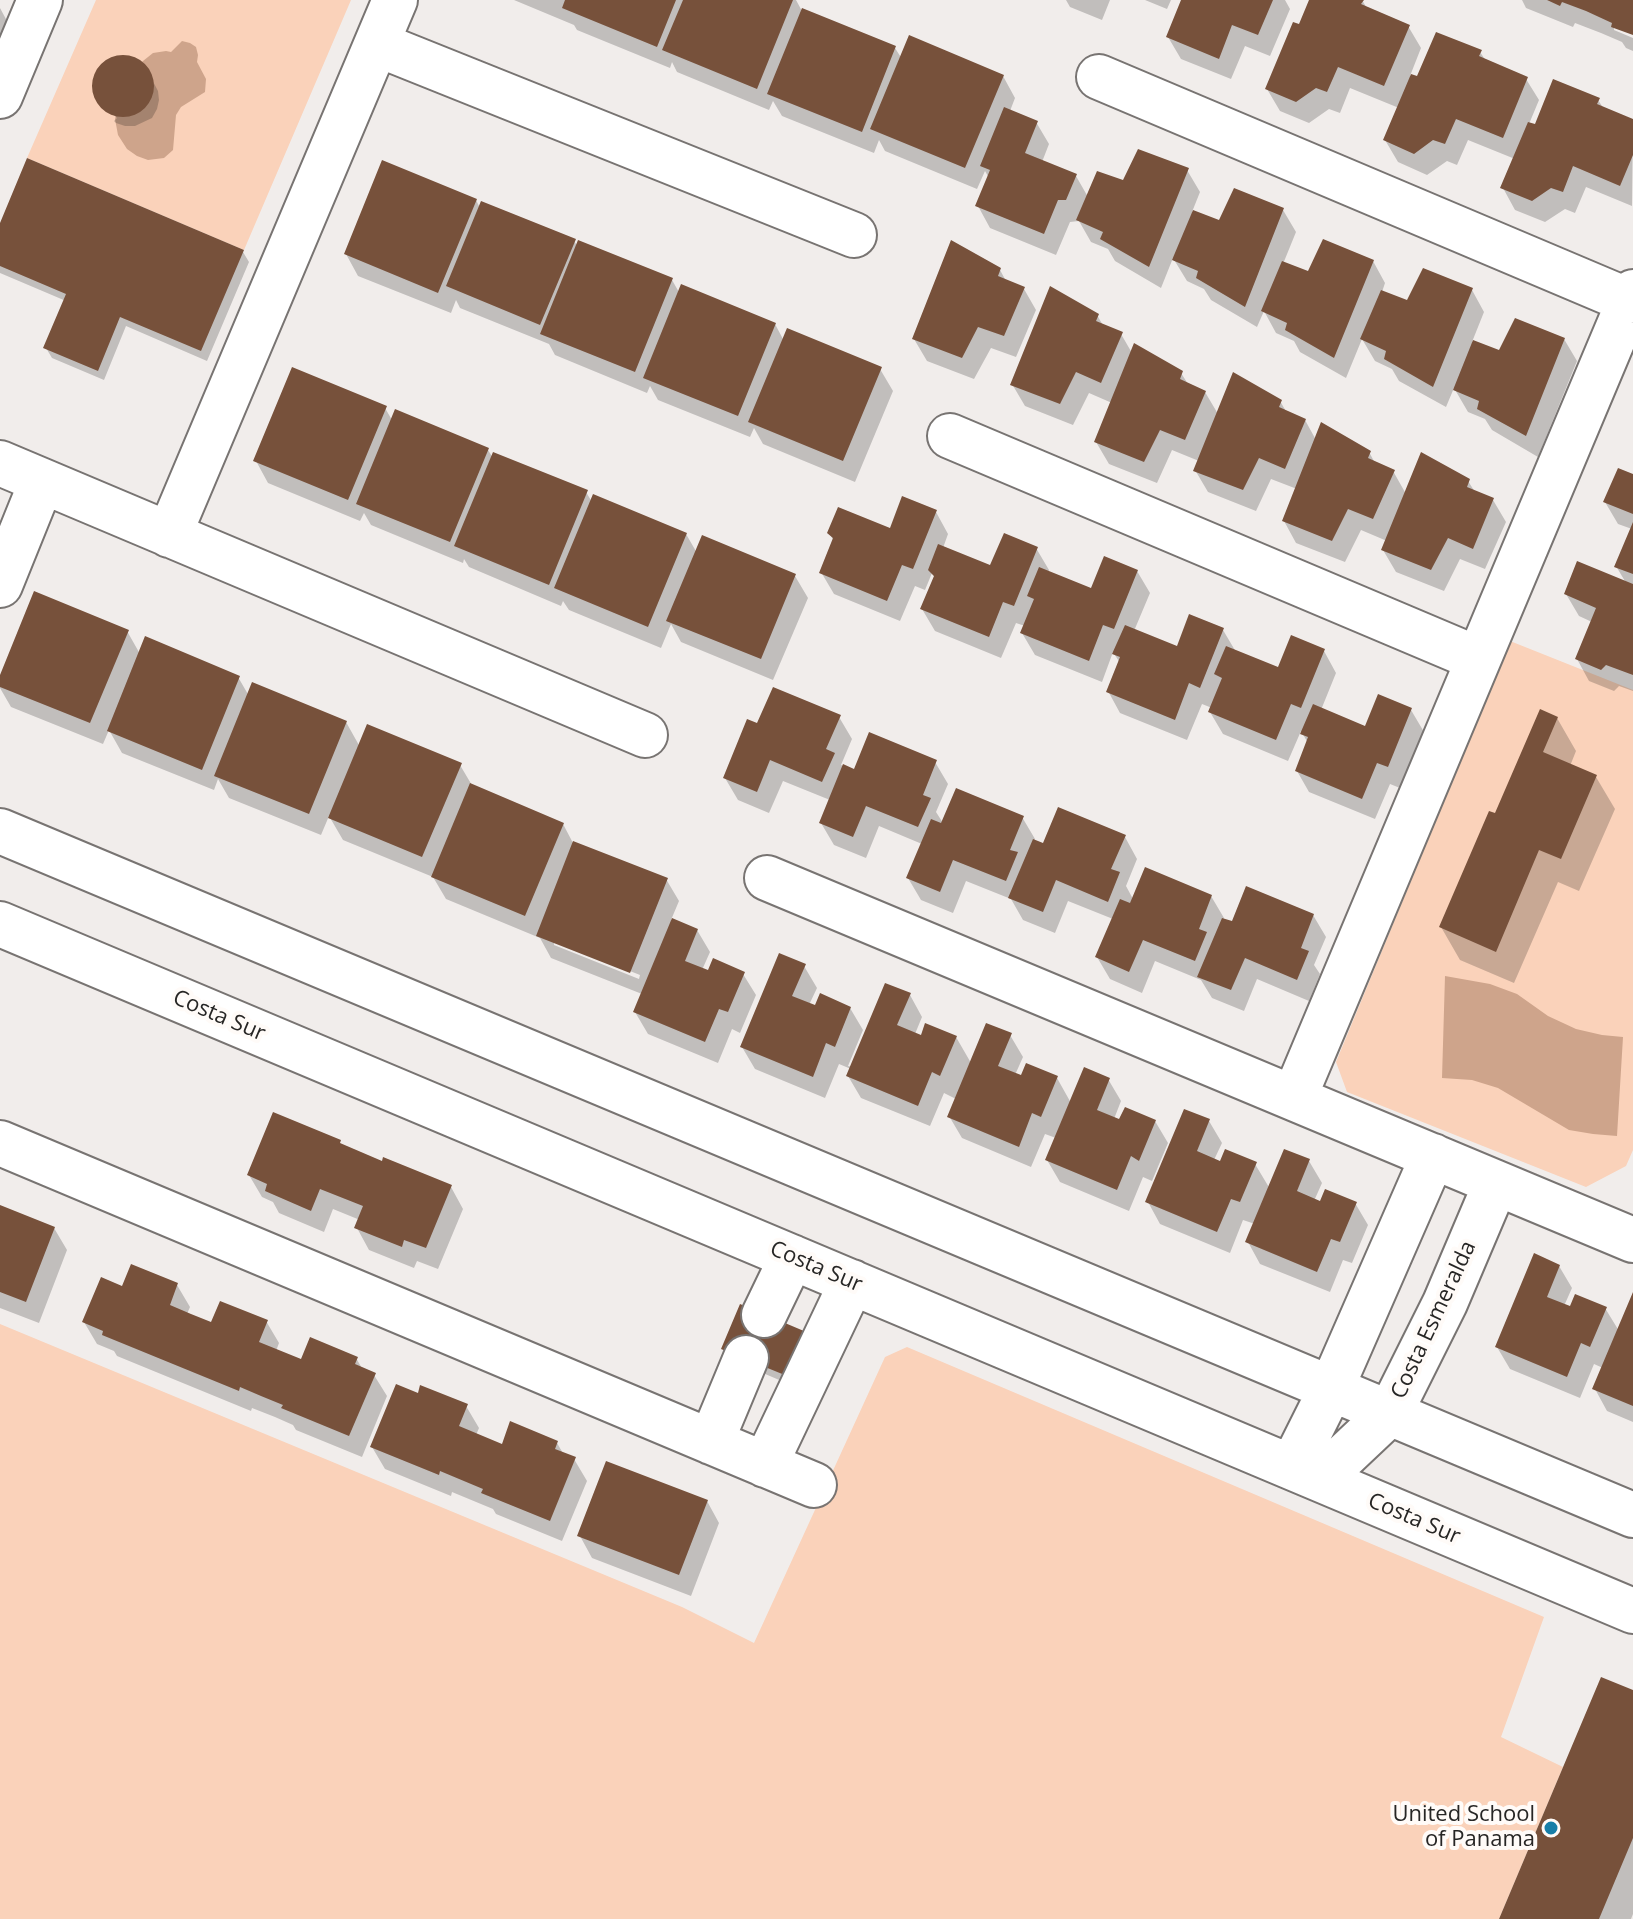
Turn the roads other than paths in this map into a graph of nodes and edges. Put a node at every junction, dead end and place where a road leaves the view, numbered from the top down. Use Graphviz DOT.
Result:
graph roads {
  1 [pos="40,0"];
  2 [pos="395,0"];
  3 [pos="377,44"];
  4 [pos="1099,77"];
  5 [pos="0,96"];
  6 [pos="854,235"];
  7 [pos="1631,296"];
  8 [pos="950,436"];
  9 [pos="11,471"];
  10 [pos="169,535"];
  11 [pos="0,585"];
  12 [pos="1478,659"];
  13 [pos="645,735"];
  14 [pos="0,831"];
  15 [pos="767,878"];
  16 [pos="0,924"];
  17 [pos="1294,1098"];
  18 [pos="0,1143"];
  19 [pos="1433,1156"];
  20 [pos="1496,1183"];
  21 [pos="1633,1239"];
  22 [pos="792,1257"];
  23 [pos="852,1282"];
  24 [pos="764,1315"];
  25 [pos="746,1358"];
  26 [pos="1331,1389"];
  27 [pos="1390,1413"];
  28 [pos="711,1442"];
  29 [pos="765,1465"];
  30 [pos="1306,1473"];
  31 [pos="814,1485"];
  32 [pos="1633,1515"];
  33 [pos="1633,1611"];
  1 -- 5 [label="street"];
  2 -- 3 [label="street"];
  3 -- 6 [label="street"];
  3 -- 10 [label="street"];
  4 -- 7 [label="street"];
  7 -- 12 [label="street"];
  8 -- 12 [label="street"];
  9 -- 10 [label="street"];
  9 -- 11 [label="street"];
  10 -- 13 [label="street"];
  12 -- 17 [label="street"];
  14 -- 26 [label="street"];
  15 -- 17 [label="street"];
  16 -- 22 [label="street, Costa Sur"];
  17 -- 19 [label="street"];
  18 -- 28 [label="street"];
  19 -- 20 [label="street"];
  19 -- 26 [label="street"];
  20 -- 21 [label="street"];
  20 -- 27 [label="street, Costa Esmeralda"];
  22 -- 23 [label="street, Costa Sur"];
  22 -- 24 [label="street"];
  23 -- 29 [label="street"];
  23 -- 30 [label="street, Costa Sur"];
  25 -- 28 [label="street"];
  26 -- 27 [label="street"];
  26 -- 30 [label="street"];
  27 -- 30 [label="street, Costa Esmeralda"];
  27 -- 32 [label="street"];
  28 -- 29 [label="street"];
  29 -- 31 [label="street"];
  30 -- 33 [label="street, Costa Sur"];
}
